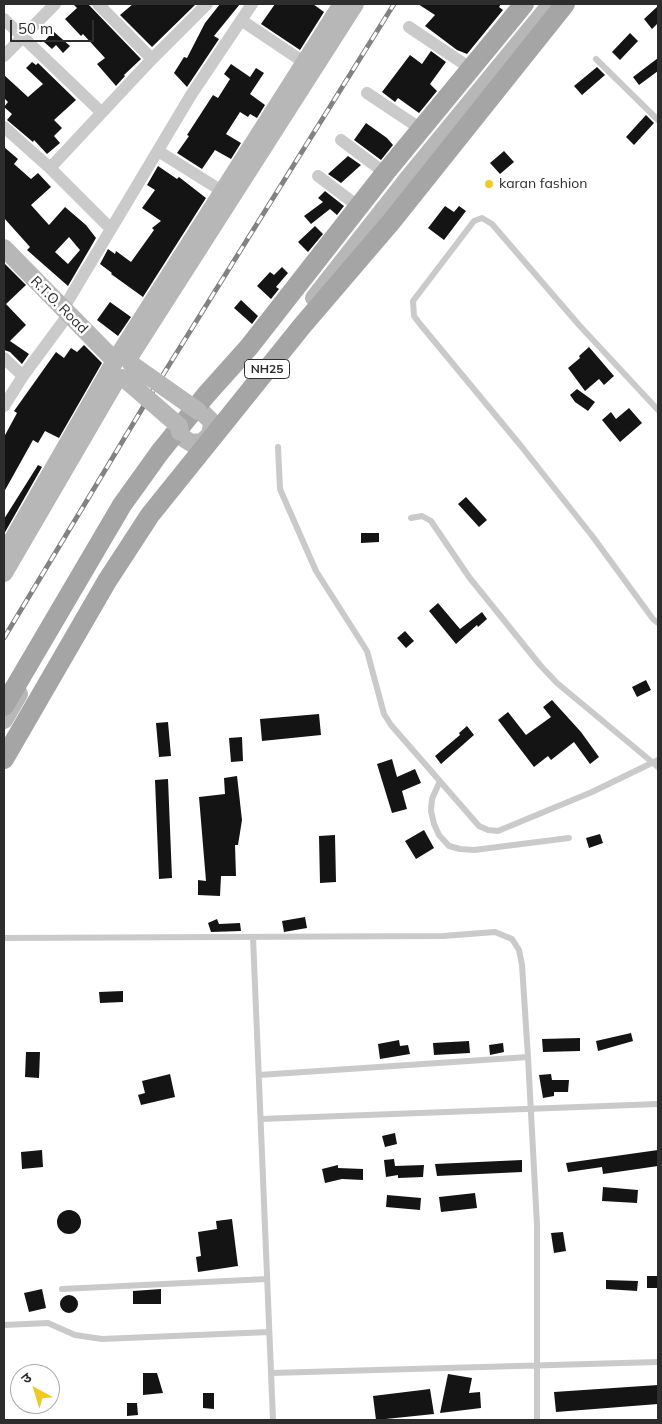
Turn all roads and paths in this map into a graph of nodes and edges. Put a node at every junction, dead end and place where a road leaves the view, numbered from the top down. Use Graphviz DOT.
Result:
graph roads {
  1 [pos="55,4"];
  2 [pos="98,4"];
  3 [pos="207,4"];
  4 [pos="252,4"];
  5 [pos="342,4"];
  6 [pos="355,4"];
  7 [pos="550,4"];
  8 [pos="565,4"];
  9 [pos="523,5"];
  10 [pos="4,19"];
  11 [pos="241,20"];
  12 [pos="409,27"];
  13 [pos="22,37"];
  14 [pos="4,56"];
  15 [pos="152,59"];
  16 [pos="596,59"];
  17 [pos="305,63"];
  18 [pos="470,68"];
  19 [pos="367,93"];
  20 [pos="101,112"];
  21 [pos="658,120"];
  22 [pos="4,127"];
  23 [pos="421,129"];
  24 [pos="341,140"];
  25 [pos="158,151"];
  26 [pos="50,168"];
  27 [pos="385,173"];
  28 [pos="318,176"];
  29 [pos="222,191"];
  30 [pos="359,207"];
  31 [pos="111,229"];
  32 [pos="4,248"];
  33 [pos="66,312"];
  34 [pos="4,358"];
  35 [pos="115,361"];
  36 [pos="23,376"];
  37 [pos="4,406"];
  38 [pos="658,410"];
  39 [pos="200,412"];
  40 [pos="212,430"];
  41 [pos="186,435"];
  42 [pos="278,447"];
  43 [pos="411,518"];
  44 [pos="4,555"];
  45 [pos="4,573"];
  46 [pos="658,623"];
  47 [pos="4,706"];
  48 [pos="4,720"];
  49 [pos="4,750"];
  50 [pos="4,759"];
  51 [pos="655,761"];
  52 [pos="658,767"];
  53 [pos="440,781"];
  54 [pos="569,838"];
  55 [pos="253,937"];
  56 [pos="4,938"];
  57 [pos="528,1058"];
  58 [pos="259,1075"];
  59 [pos="658,1104"];
  60 [pos="531,1109"];
  61 [pos="261,1119"];
  62 [pos="267,1279"];
  63 [pos="62,1290"];
  64 [pos="4,1325"];
  65 [pos="269,1332"];
  66 [pos="658,1362"];
  67 [pos="537,1365"];
  68 [pos="271,1373"];
  69 [pos="272,1420"];
  70 [pos="537,1420"];
  1 -- 13 [label="street"];
  2 -- 15 [label="street"];
  3 -- 15 [label="street"];
  4 -- 11 [label="street"];
  5 -- 17 [label="street"];
  6 -- 39 [label="street, bridge"];
  7 -- 40 [label="street"];
  8 -- 50 [label="main road, NH25"];
  9 -- 18 [label="main road, NH25"];
  9 -- 39 [label="street"];
  10 -- 13 [label="street"];
  11 -- 17 [label="street"];
  11 -- 25 [label="street"];
  12 -- 18 [label="street"];
  13 -- 14 [label="street"];
  13 -- 20 [label="street"];
  15 -- 20 [label="street"];
  16 -- 21 [label="lane"];
  17 -- 29 [label="street"];
  18 -- 23 [label="main road, NH25"];
  19 -- 23 [label="street"];
  20 -- 26 [label="street"];
  22 -- 26 [label="street"];
  23 -- 27 [label="main road, NH25"];
  24 -- 27 [label="street"];
  25 -- 29 [label="street"];
  25 -- 31 [label="street"];
  26 -- 31 [label="street"];
  27 -- 30 [label="main road, NH25"];
  28 -- 30 [label="street"];
  29 -- 35 [label="street"];
  30 -- 47 [label="main road, NH25"];
  31 -- 33 [label="street"];
  32 -- 33 [label="street, R.T.O. Road"];
  33 -- 35 [label="street, R.T.O. Road"];
  33 -- 36 [label="street"];
  34 -- 36 [label="street"];
  35 -- 44 [label="street"];
  36 -- 37 [label="street"];
  38 -- 46 [label="lane"];
  39 -- 40 [label="street"];
  39 -- 41 [label="street"];
  40 -- 41 [label="street"];
  41 -- 45 [label="street, bridge"];
  41 -- 48 [label="street"];
  41 -- 49 [label="street"];
  42 -- 53 [label="lane"];
  43 -- 51 [label="lane"];
  51 -- 52 [label="lane"];
  51 -- 53 [label="lane"];
  53 -- 54 [label="lane"];
  55 -- 56 [label="lane"];
  55 -- 57 [label="lane"];
  55 -- 58 [label="lane"];
  57 -- 58 [label="lane"];
  57 -- 60 [label="lane"];
  58 -- 61 [label="lane"];
  59 -- 60 [label="lane"];
  60 -- 61 [label="lane"];
  60 -- 67 [label="lane"];
  61 -- 62 [label="lane"];
  62 -- 63 [label="lane"];
  62 -- 65 [label="lane"];
  64 -- 65 [label="lane"];
  65 -- 68 [label="lane"];
  66 -- 67 [label="lane"];
  67 -- 68 [label="lane"];
  67 -- 70 [label="lane"];
  68 -- 69 [label="lane"];
}
